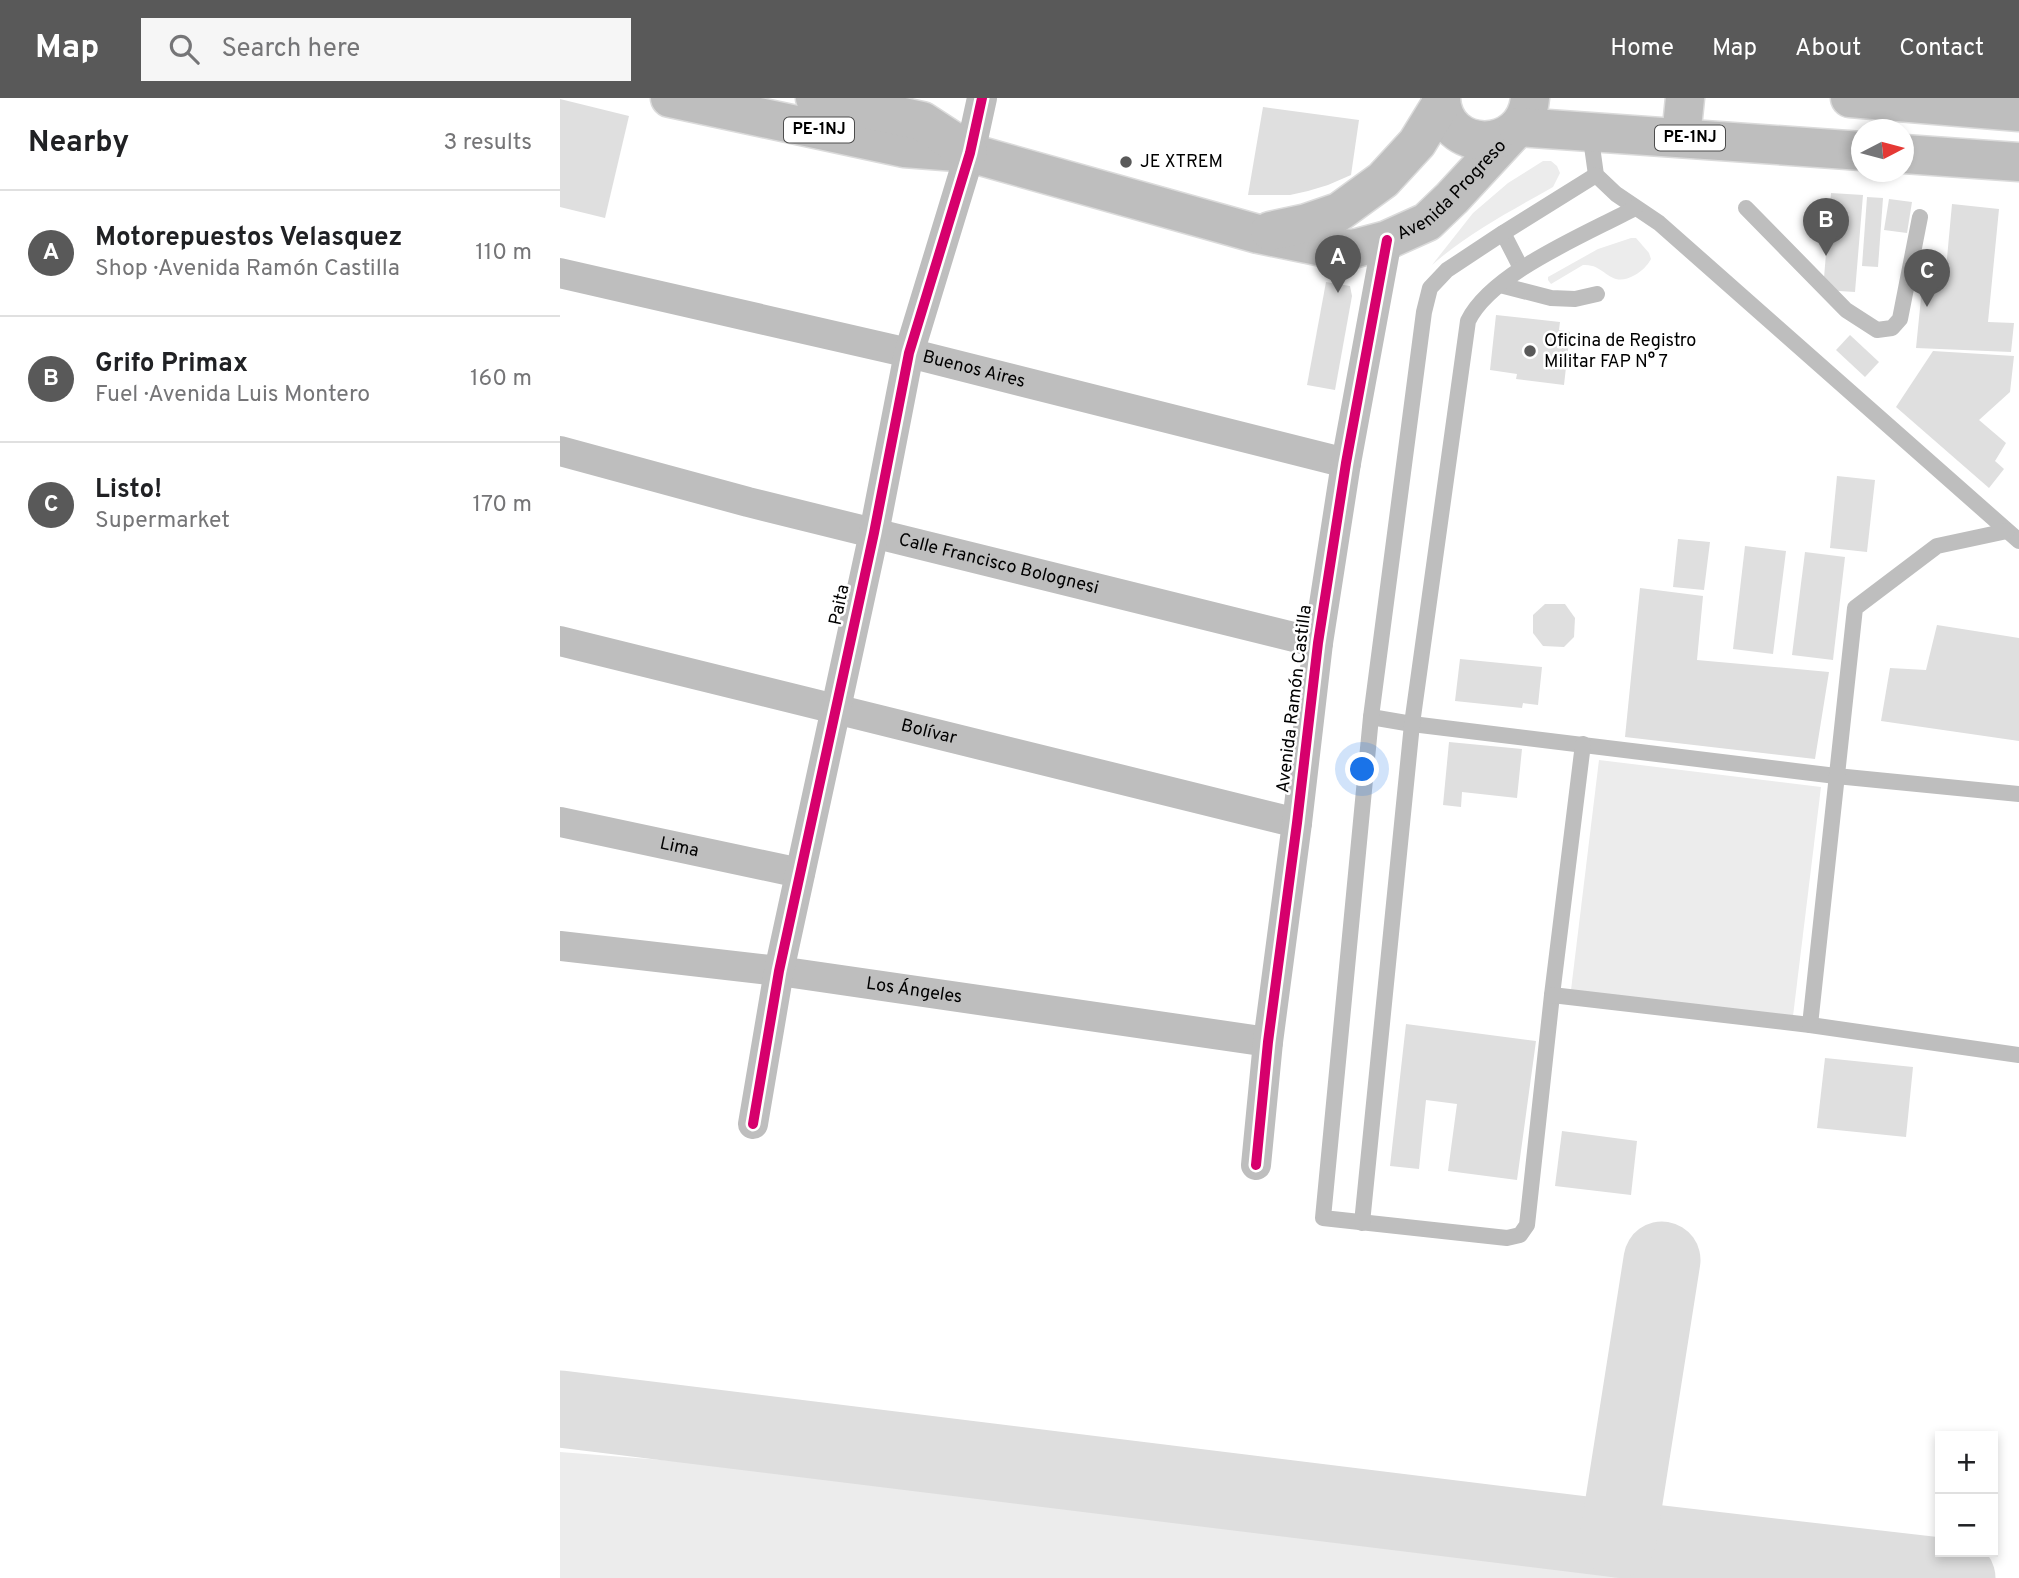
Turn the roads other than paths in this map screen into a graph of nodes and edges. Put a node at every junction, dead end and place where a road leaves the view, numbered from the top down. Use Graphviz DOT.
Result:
graph roads {
  1 [pos="670,98"];
  2 [pos="814,98"];
  3 [pos="982,98"];
  4 [pos="1685,98"];
  5 [pos="1441,101"];
  6 [pos="1870,109"];
  7 [pos="2019,111"];
  8 [pos="1521,119"];
  9 [pos="1590,131"];
  10 [pos="1681,137"];
  11 [pos="1851,149"];
  12 [pos="970,153"];
  13 [pos="1914,155"];
  14 [pos="2019,162"];
  15 [pos="1596,175"];
  16 [pos="1636,208"];
  17 [pos="1746,208"];
  18 [pos="1920,217"];
  19 [pos="1503,233"];
  20 [pos="1258,234"];
  21 [pos="1387,240"];
  22 [pos="1521,268"];
  23 [pos="560,273"];
  24 [pos="1500,285"];
  25 [pos="1597,294"];
  26 [pos="909,353"];
  27 [pos="560,452"];
  28 [pos="1346,463"];
  29 [pos="874,533"];
  30 [pos="2013,536"];
  31 [pos="560,640"];
  32 [pos="1318,643"];
  33 [pos="835,709"];
  34 [pos="1371,717"];
  35 [pos="1412,724"];
  36 [pos="1583,744"];
  37 [pos="1836,775"];
  38 [pos="2019,794"];
  39 [pos="560,822"];
  40 [pos="1297,823"];
  41 [pos="800,873"];
  42 [pos="560,946"];
  43 [pos="779,971"];
  44 [pos="1552,995"];
  45 [pos="1810,1026"];
  46 [pos="1268,1042"];
  47 [pos="2019,1055"];
  48 [pos="753,1124"];
  49 [pos="1256,1164"];
  50 [pos="1362,1223"];
  1 -- 12 [label="main road, Avenida Progreso / PE-1NJ"];
  2 -- 12 [label="main road, Avenida Progreso / PE-1NJ"];
  3 -- 12 [label="street, Paita"];
  4 -- 10 [label="main road"];
  5 -- 8 [label="main road, PE-1NJ"];
  5 -- 20 [label="main road, Avenida Progreso / PE-1NJ"];
  6 -- 7 [label="main road"];
  8 -- 9 [label="main road, PE-1NJ"];
  8 -- 21 [label="main road, Avenida Progreso / PE-1NJ"];
  9 -- 10 [label="main road, PE-1NJ"];
  9 -- 15 [label="lane"];
  10 -- 11 [label="main road, PE-1NJ"];
  12 -- 20 [label="main road, Avenida Progreso / PE-1NJ"];
  12 -- 26 [label="street, Paita"];
  13 -- 14 [label="main road"];
  15 -- 16 [label="lane"];
  15 -- 19 [label="lane"];
  16 -- 22 [label="lane"];
  16 -- 30 [label="lane"];
  17 -- 18 [label="lane"];
  19 -- 22 [label="lane"];
  19 -- 34 [label="lane"];
  20 -- 21 [label="main road, Avenida Progreso / PE-1NJ"];
  21 -- 28 [label="street, Avenida Ramón Castilla"];
  22 -- 24 [label="lane"];
  23 -- 26 [label="street, Buenos Aires"];
  24 -- 25 [label="lane"];
  24 -- 35 [label="lane"];
  26 -- 28 [label="street, Buenos Aires"];
  26 -- 29 [label="street, Paita"];
  27 -- 29 [label="street, Calle Francisco Bolognesi"];
  28 -- 32 [label="street, Avenida Ramón Castilla"];
  29 -- 32 [label="street, Calle Francisco Bolognesi"];
  29 -- 33 [label="street, Paita"];
  30 -- 37 [label="lane"];
  31 -- 33 [label="street, Bolívar"];
  32 -- 40 [label="street, Avenida Ramón Castilla"];
  33 -- 40 [label="street, Bolívar"];
  33 -- 41 [label="street, Paita"];
  34 -- 35 [label="lane"];
  34 -- 50 [label="lane"];
  35 -- 36 [label="lane"];
  35 -- 50 [label="lane"];
  36 -- 37 [label="lane"];
  36 -- 44 [label="lane"];
  37 -- 38 [label="lane"];
  37 -- 45 [label="lane"];
  39 -- 41 [label="street, Lima"];
  40 -- 46 [label="street, Avenida Ramón Castilla"];
  41 -- 43 [label="street, Paita"];
  42 -- 43 [label="street, Los Ángeles"];
  43 -- 46 [label="street, Los Ángeles"];
  43 -- 48 [label="street, Paita"];
  44 -- 45 [label="lane"];
  44 -- 50 [label="lane"];
  45 -- 47 [label="lane"];
  46 -- 49 [label="street, Avenida Ramón Castilla"];
}
